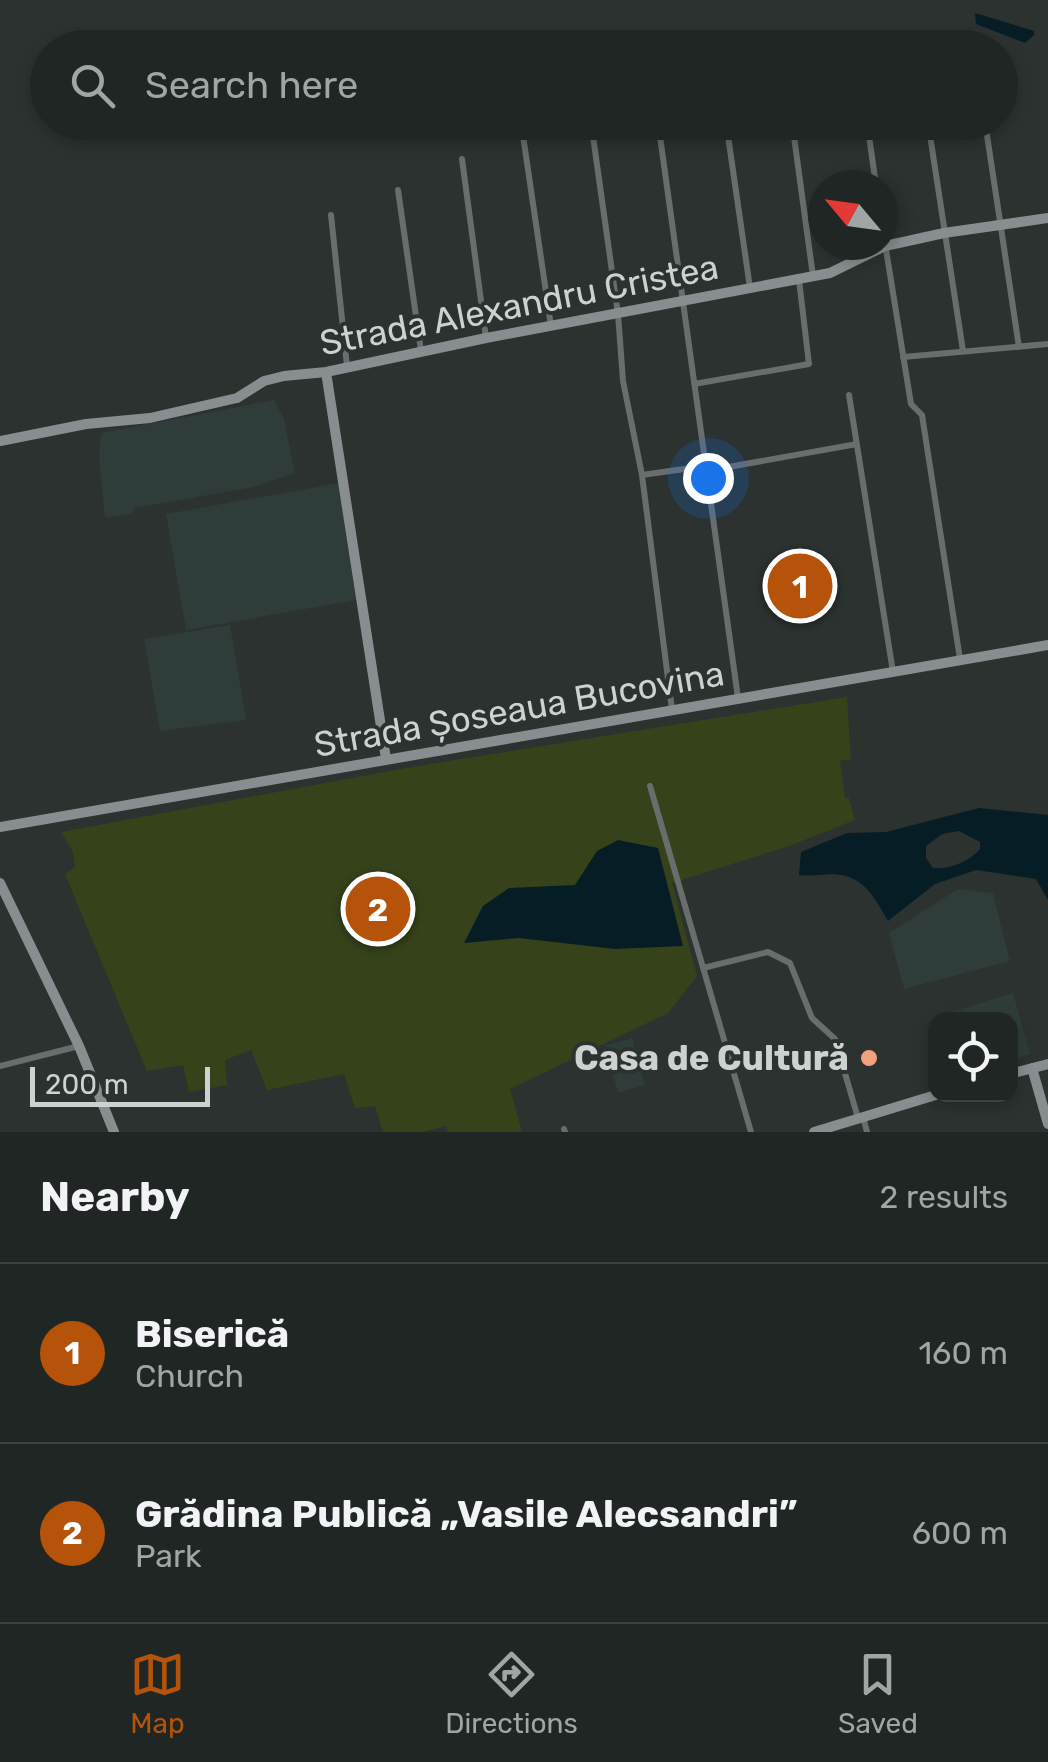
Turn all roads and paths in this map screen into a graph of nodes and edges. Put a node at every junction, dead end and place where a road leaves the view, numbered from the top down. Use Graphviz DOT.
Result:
graph roads {
  1 [pos="524,140"];
  2 [pos="594,140"];
  3 [pos="660,140"];
  4 [pos="729,140"];
  5 [pos="794,140"];
  6 [pos="870,140"];
  7 [pos="931,140"];
  8 [pos="988,140"];
  9 [pos="462,159"];
  10 [pos="874,170"];
  11 [pos="398,190"];
  12 [pos="331,215"];
  13 [pos="1048,218"];
  14 [pos="1001,226"];
  15 [pos="944,234"];
  16 [pos="898,243"];
  17 [pos="858,260"];
  18 [pos="887,260"];
  19 [pos="813,277"];
  20 [pos="799,280"];
  21 [pos="750,289"];
  22 [pos="681,301"];
  23 [pos="618,314"];
  24 [pos="551,327"];
  25 [pos="486,338"];
  26 [pos="1048,344"];
  27 [pos="1019,346"];
  28 [pos="963,351"];
  29 [pos="421,353"];
  30 [pos="902,357"];
  31 [pos="347,368"];
  32 [pos="326,372"];
  33 [pos="694,384"];
  34 [pos="849,395"];
  35 [pos="0,441"];
  36 [pos="858,444"];
  37 [pos="706,468"];
  38 [pos="642,475"];
  39 [pos="1048,645"];
  40 [pos="960,660"];
  41 [pos="893,674"];
  42 [pos="738,699"];
  43 [pos="672,710"];
  44 [pos="386,760"];
  45 [pos="650,786"];
  46 [pos="0,827"];
  47 [pos="1,888"];
  48 [pos="703,968"];
  49 [pos="79,1046"];
  50 [pos="1048,1064"];
  51 [pos="0,1066"];
  52 [pos="1032,1068"];
  53 [pos="1018,1072"];
  54 [pos="928,1097"];
  55 [pos="861,1118"];
  56 [pos="1048,1124"];
  57 [pos="114,1132"];
  58 [pos="752,1132"];
  59 [pos="814,1132"];
  60 [pos="868,1132"];
  1 -- 24 [label="street"];
  2 -- 23 [label="street"];
  3 -- 22 [label="street"];
  4 -- 21 [label="street"];
  5 -- 19 [label="street"];
  6 -- 10 [label="street"];
  7 -- 15 [label="street"];
  8 -- 14 [label="street"];
  9 -- 25 [label="street"];
  11 -- 29 [label="street"];
  12 -- 31 [label="street"];
  13 -- 14 [label="main road, Strada Alexandru Cristea"];
  14 -- 15 [label="main road, Strada Alexandru Cristea"];
  14 -- 27 [label="street"];
  15 -- 16 [label="main road, Strada Alexandru Cristea"];
  15 -- 28 [label="street"];
  17 -- 19 [label="main road, Strada Alexandru Cristea"];
  18 -- 30 [label="street"];
  19 -- 20 [label="main road, Strada Alexandru Cristea"];
  20 -- 21 [label="main road, Strada Alexandru Cristea"];
  20 -- 33 [label="street"];
  21 -- 22 [label="main road, Strada Alexandru Cristea"];
  22 -- 23 [label="main road, Strada Alexandru Cristea"];
  22 -- 33 [label="street"];
  23 -- 24 [label="main road, Strada Alexandru Cristea"];
  23 -- 38 [label="street"];
  24 -- 25 [label="main road, Strada Alexandru Cristea"];
  25 -- 29 [label="main road, Strada Alexandru Cristea"];
  26 -- 27 [label="street"];
  27 -- 28 [label="street"];
  28 -- 30 [label="street"];
  29 -- 31 [label="main road, Strada Alexandru Cristea"];
  30 -- 40 [label="street"];
  31 -- 32 [label="main road, Strada Alexandru Cristea"];
  32 -- 35 [label="main road, Strada Alexandru Cristea"];
  32 -- 44 [label="main road"];
  33 -- 37 [label="street"];
  34 -- 36 [label="street"];
  36 -- 37 [label="street"];
  36 -- 41 [label="street"];
  37 -- 38 [label="street"];
  37 -- 42 [label="street"];
  38 -- 43 [label="street"];
  39 -- 40 [label="main road, Strada Șoseaua Bucovina"];
  40 -- 41 [label="main road, Strada Șoseaua Bucovina"];
  41 -- 42 [label="main road, Strada Șoseaua Bucovina"];
  42 -- 43 [label="main road, Strada Șoseaua Bucovina"];
  43 -- 44 [label="main road, Strada Șoseaua Bucovina"];
  44 -- 46 [label="main road, Strada Șoseaua Bucovina"];
  45 -- 48 [label="street"];
  47 -- 49 [label="main road"];
  48 -- 55 [label="street"];
  48 -- 58 [label="street"];
  49 -- 51 [label="street"];
  49 -- 57 [label="main road"];
  50 -- 52 [label="main road"];
  52 -- 53 [label="main road"];
  52 -- 56 [label="main road"];
  54 -- 55 [label="main road"];
  55 -- 59 [label="main road"];
  55 -- 60 [label="street"];
}
